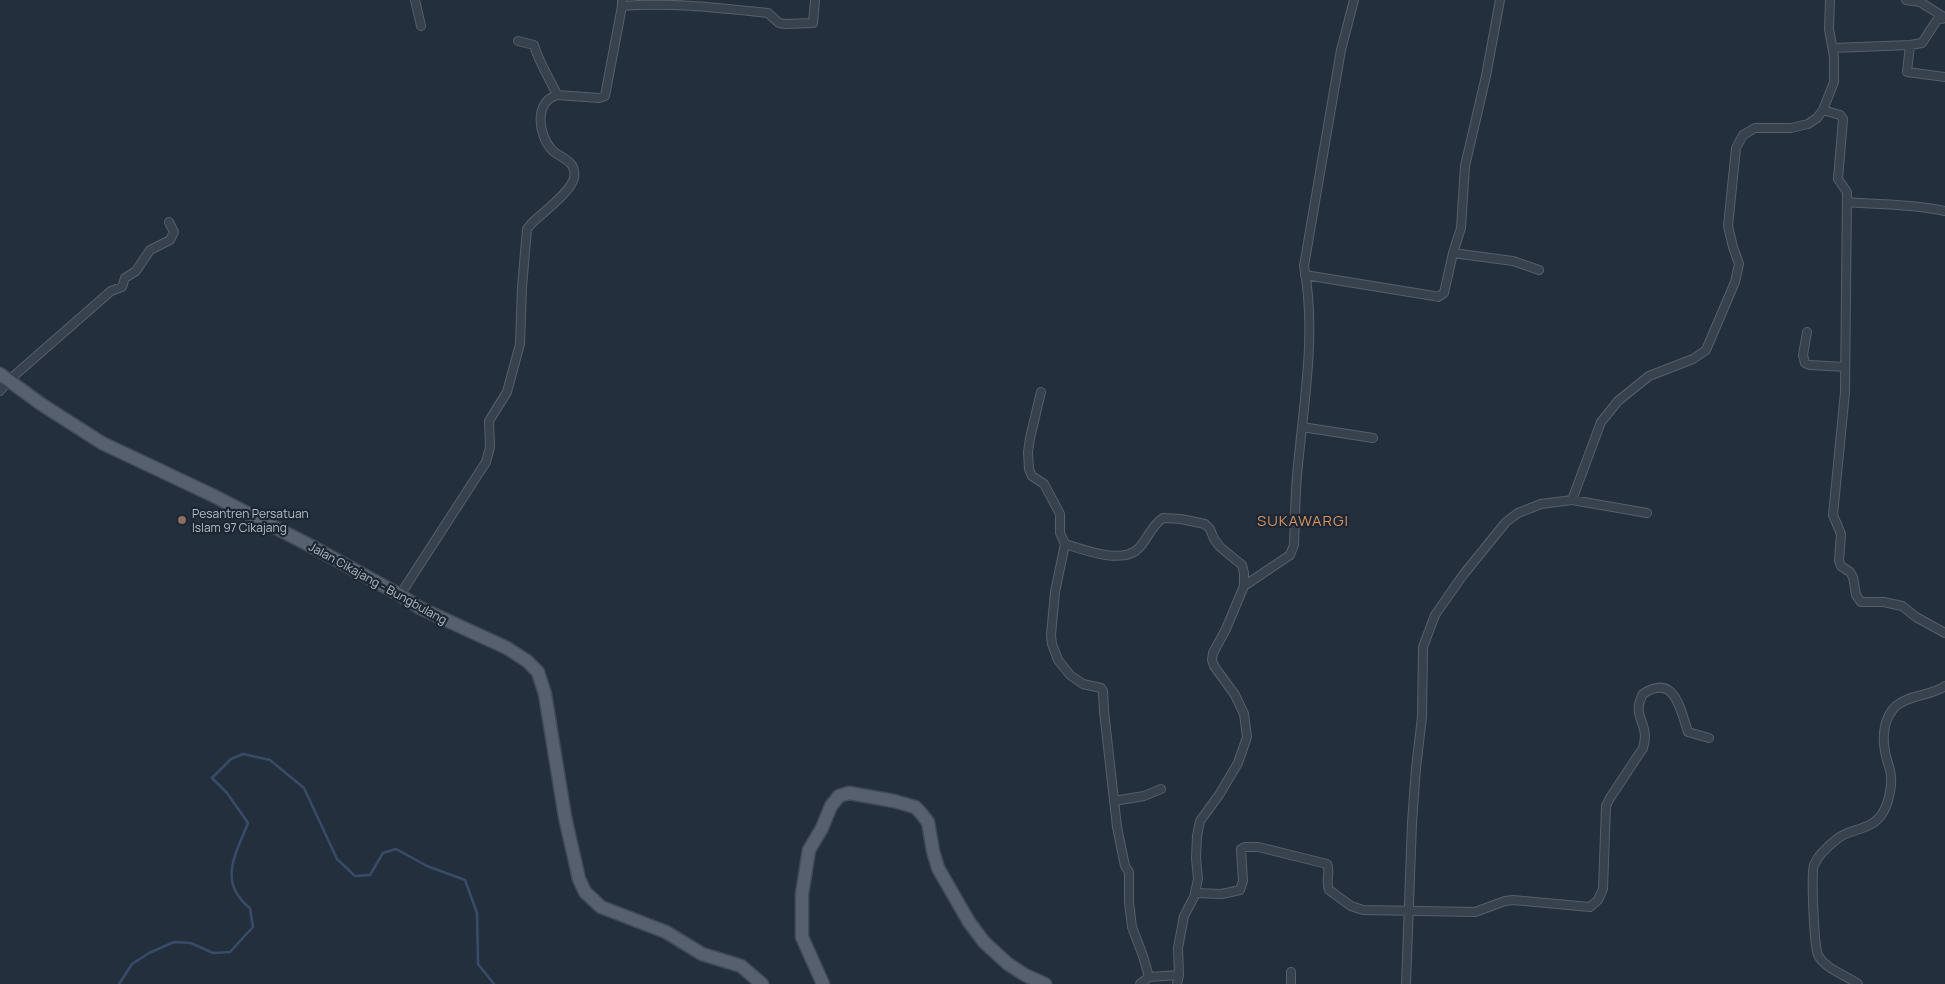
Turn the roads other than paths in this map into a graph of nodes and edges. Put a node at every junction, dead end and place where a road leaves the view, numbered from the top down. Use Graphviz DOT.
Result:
graph roads {
  1 [pos="415,0"];
  2 [pos="815,0"];
  3 [pos="1354,0"];
  4 [pos="1500,0"];
  5 [pos="1830,0"];
  6 [pos="1906,0"];
  7 [pos="622,3"];
  8 [pos="1927,3"];
  9 [pos="1944,18"];
  10 [pos="421,26"];
  11 [pos="518,41"];
  12 [pos="1910,45"];
  13 [pos="1833,48"];
  14 [pos="1945,77"];
  15 [pos="557,95"];
  16 [pos="1823,110"];
  17 [pos="1847,202"];
  18 [pos="1945,211"];
  19 [pos="168,222"];
  20 [pos="1453,253"];
  21 [pos="1539,270"];
  22 [pos="1306,275"];
  23 [pos="1807,332"];
  24 [pos="1844,367"];
  25 [pos="4,378"];
  26 [pos="0,391"];
  27 [pos="1041,392"];
  28 [pos="1302,427"];
  29 [pos="1373,438"];
  30 [pos="1572,500"];
  31 [pos="1647,513"];
  32 [pos="1065,544"];
  33 [pos="1244,586"];
  34 [pos="400,595"];
  35 [pos="1945,633"];
  36 [pos="1945,686"];
  37 [pos="1710,738"];
  38 [pos="1161,789"];
  39 [pos="1114,801"];
  40 [pos="1195,893"];
  41 [pos="1410,911"];
  42 [pos="1291,972"];
  43 [pos="1179,975"];
  44 [pos="1149,977"];
  45 [pos="762,984"];
  46 [pos="822,984"];
  47 [pos="1045,984"];
  48 [pos="1140,984"];
  49 [pos="1177,984"];
  50 [pos="1291,984"];
  51 [pos="1406,984"];
  52 [pos="1858,984"];
  1 -- 10 [label="street"];
  2 -- 7 [label="street"];
  3 -- 22 [label="street"];
  4 -- 20 [label="street"];
  5 -- 13 [label="street"];
  6 -- 8 [label="street"];
  7 -- 15 [label="street"];
  8 -- 9 [label="street"];
  9 -- 12 [label="street"];
  11 -- 15 [label="street"];
  12 -- 13 [label="street"];
  12 -- 14 [label="street"];
  13 -- 16 [label="street"];
  15 -- 34 [label="street"];
  16 -- 17 [label="street"];
  16 -- 30 [label="street"];
  17 -- 18 [label="street"];
  17 -- 24 [label="street"];
  19 -- 25 [label="street"];
  20 -- 21 [label="street"];
  20 -- 22 [label="street"];
  22 -- 28 [label="street"];
  23 -- 24 [label="street"];
  24 -- 35 [label="street"];
  25 -- 26 [label="street"];
  25 -- 34 [label="main road, Jalan Cikajang - Bungbulang"];
  27 -- 32 [label="street"];
  28 -- 29 [label="street"];
  28 -- 33 [label="street"];
  30 -- 31 [label="street"];
  30 -- 41 [label="street"];
  32 -- 33 [label="street"];
  32 -- 39 [label="street"];
  33 -- 40 [label="street"];
  34 -- 45 [label="main road, Jalan Cikajang - Bungbulang"];
  36 -- 52 [label="street"];
  37 -- 41 [label="street"];
  38 -- 39 [label="street"];
  39 -- 44 [label="street"];
  40 -- 41 [label="street"];
  40 -- 43 [label="street"];
  41 -- 51 [label="street"];
  42 -- 50 [label="street"];
  43 -- 44 [label="street"];
  43 -- 49 [label="street"];
  44 -- 48 [label="street"];
  46 -- 47 [label="main road"];
}
